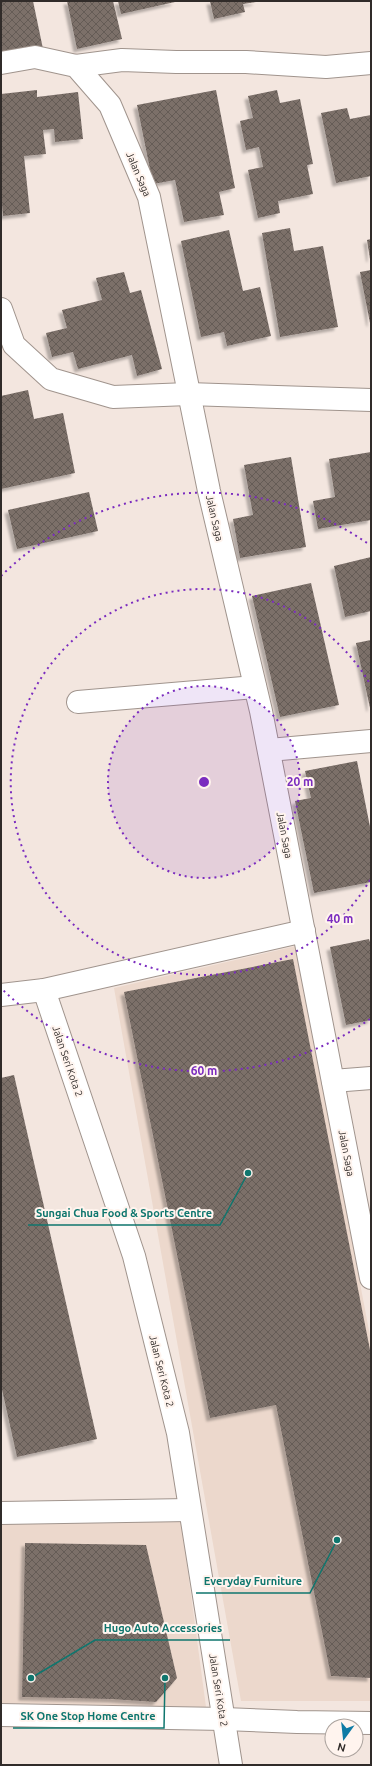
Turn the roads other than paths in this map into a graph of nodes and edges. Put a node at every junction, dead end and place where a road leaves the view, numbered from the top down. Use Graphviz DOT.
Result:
graph roads {
  1 [pos="1,63"];
  2 [pos="371,63"];
  3 [pos="76,66"];
  4 [pos="1,309"];
  5 [pos="188,394"];
  6 [pos="371,400"];
  7 [pos="255,687"];
  8 [pos="78,702"];
  9 [pos="371,741"];
  10 [pos="269,750"];
  11 [pos="304,931"];
  12 [pos="44,990"];
  13 [pos="1,995"];
  14 [pos="371,1078"];
  15 [pos="333,1081"];
  16 [pos="371,1278"];
  17 [pos="189,1510"];
  18 [pos="1,1513"];
  19 [pos="1,1715"];
  20 [pos="224,1719"];
  21 [pos="371,1723"];
  22 [pos="231,1765"];
  1 -- 3 [label="street"];
  2 -- 3 [label="street"];
  3 -- 5 [label="street, Jalan Saga"];
  4 -- 5 [label="street"];
  5 -- 6 [label="street"];
  5 -- 7 [label="street, Jalan Saga"];
  7 -- 8 [label="street"];
  7 -- 10 [label="street, Jalan Saga"];
  9 -- 10 [label="street"];
  10 -- 11 [label="street, Jalan Saga"];
  11 -- 12 [label="street"];
  11 -- 15 [label="street, Jalan Saga"];
  12 -- 13 [label="street"];
  12 -- 17 [label="street, Jalan Seri Kota 2"];
  14 -- 15 [label="street"];
  15 -- 16 [label="street, Jalan Saga"];
  17 -- 18 [label="street"];
  17 -- 20 [label="street, Jalan Seri Kota 2"];
  19 -- 20 [label="street"];
  20 -- 21 [label="street"];
  20 -- 22 [label="street, Jalan Seri Kota 2"];
}
